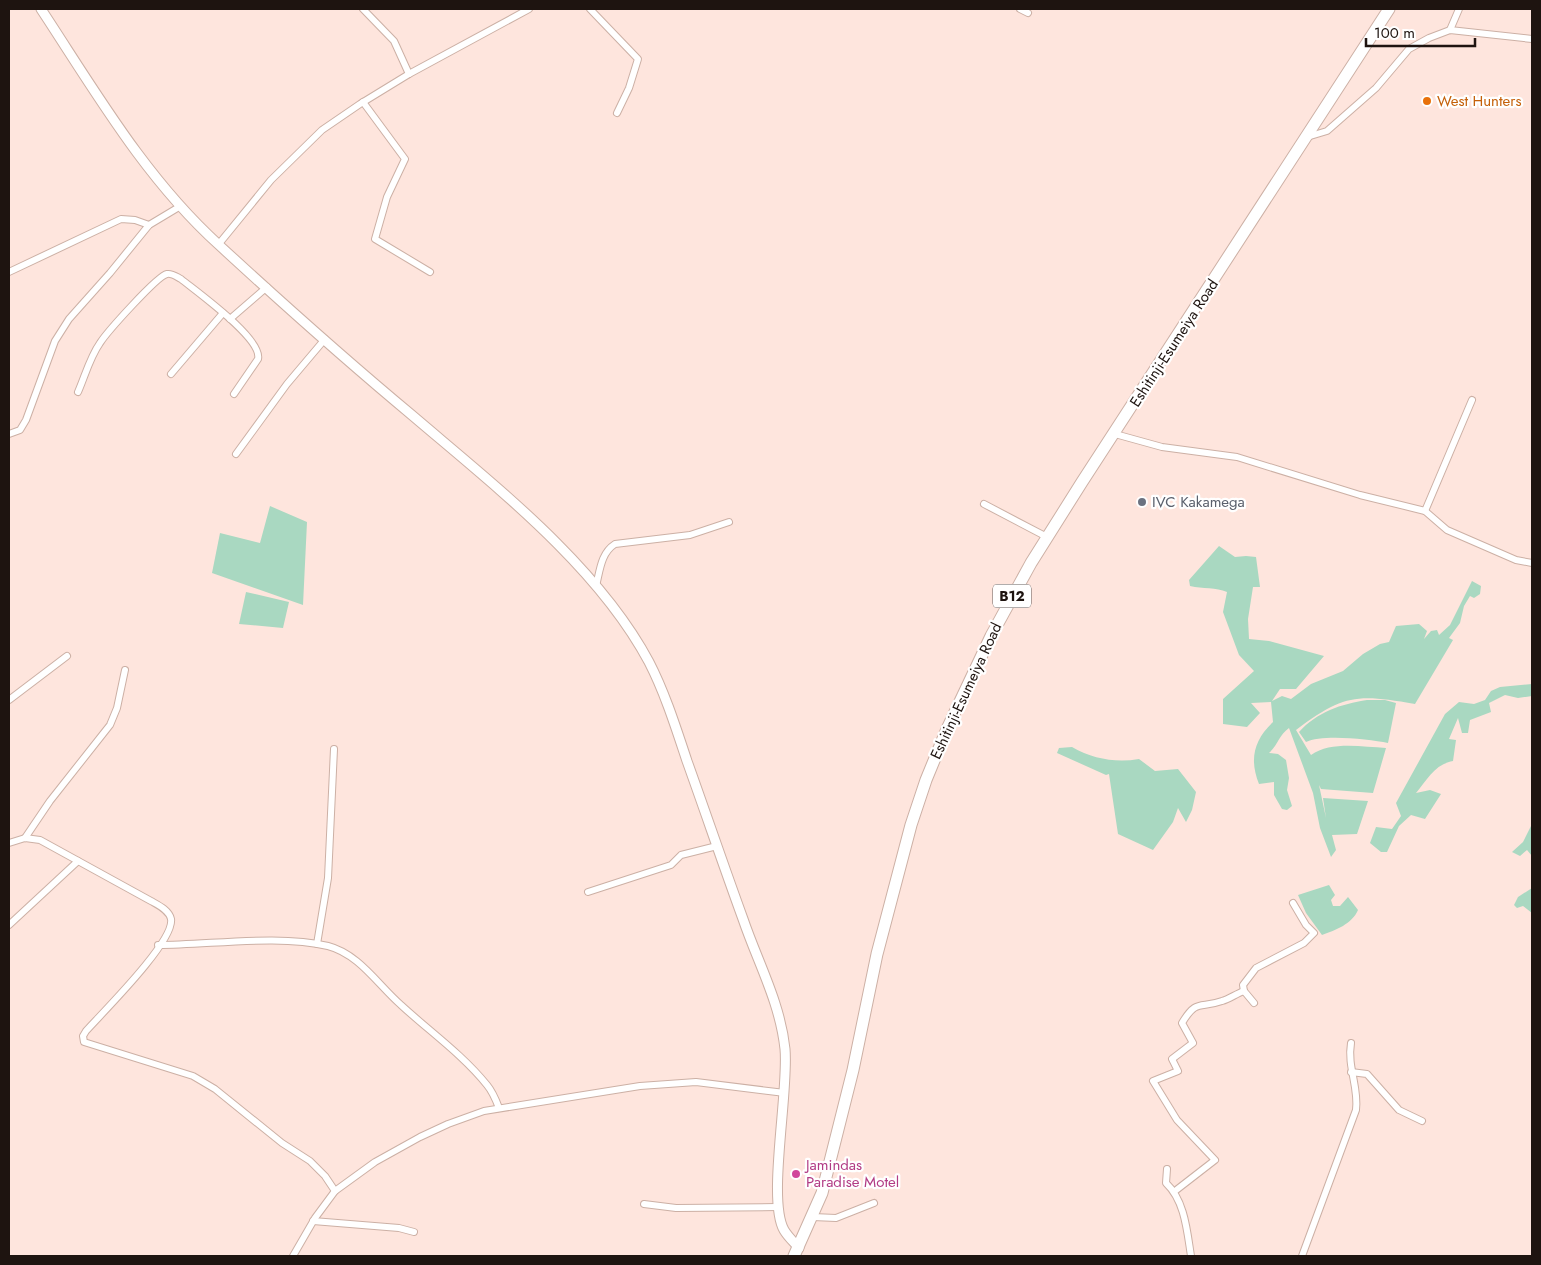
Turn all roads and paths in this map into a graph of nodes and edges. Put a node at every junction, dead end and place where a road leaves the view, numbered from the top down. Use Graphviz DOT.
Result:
graph roads {
  1 [pos="40,9"];
  2 [pos="363,9"];
  3 [pos="529,9"];
  4 [pos="590,9"];
  5 [pos="1020,9"];
  6 [pos="1389,9"];
  7 [pos="1459,9"];
  8 [pos="1028,13"];
  9 [pos="1450,30"];
  10 [pos="1532,39"];
  11 [pos="410,74"];
  12 [pos="364,102"];
  13 [pos="618,113"];
  14 [pos="1307,137"];
  15 [pos="179,207"];
  16 [pos="148,226"];
  17 [pos="218,245"];
  18 [pos="9,272"];
  19 [pos="430,272"];
  20 [pos="267,287"];
  21 [pos="223,313"];
  22 [pos="230,319"];
  23 [pos="325,340"];
  24 [pos="171,374"];
  25 [pos="78,392"];
  26 [pos="234,394"];
  27 [pos="1472,400"];
  28 [pos="9,434"];
  29 [pos="1115,434"];
  30 [pos="236,454"];
  31 [pos="984,504"];
  32 [pos="1425,511"];
  33 [pos="729,522"];
  34 [pos="1047,537"];
  35 [pos="1532,563"];
  36 [pos="596,586"];
  37 [pos="67,656"];
  38 [pos="125,670"];
  39 [pos="9,700"];
  40 [pos="334,749"];
  41 [pos="25,838"];
  42 [pos="9,843"];
  43 [pos="717,846"];
  44 [pos="78,861"];
  45 [pos="588,892"];
  46 [pos="1293,903"];
  47 [pos="9,925"];
  48 [pos="317,944"];
  49 [pos="158,945"];
  50 [pos="1244,991"];
  51 [pos="1254,1003"];
  52 [pos="1351,1043"];
  53 [pos="1351,1072"];
  54 [pos="785,1093"];
  55 [pos="500,1108"];
  56 [pos="1422,1121"];
  57 [pos="1167,1169"];
  58 [pos="335,1191"];
  59 [pos="1175,1191"];
  60 [pos="874,1203"];
  61 [pos="644,1204"];
  62 [pos="777,1207"];
  63 [pos="813,1217"];
  64 [pos="313,1221"];
  65 [pos="414,1232"];
  66 [pos="797,1252"];
  67 [pos="293,1256"];
  68 [pos="1191,1256"];
  69 [pos="1302,1256"];
  1 -- 15 [label="street"];
  2 -- 11 [label="street"];
  3 -- 11 [label="street"];
  4 -- 13 [label="street"];
  5 -- 8 [label="street"];
  6 -- 14 [label="highway, Eshitinji-Esumeiya Road / B12"];
  7 -- 9 [label="street"];
  9 -- 10 [label="street"];
  9 -- 14 [label="street"];
  11 -- 12 [label="street"];
  12 -- 17 [label="street"];
  12 -- 19 [label="street"];
  14 -- 29 [label="highway, Eshitinji-Esumeiya Road / B12"];
  15 -- 16 [label="street"];
  15 -- 17 [label="street"];
  16 -- 18 [label="street"];
  16 -- 28 [label="street"];
  17 -- 20 [label="street"];
  20 -- 22 [label="street"];
  20 -- 23 [label="street"];
  21 -- 22 [label="street"];
  21 -- 24 [label="street"];
  21 -- 25 [label="street"];
  22 -- 26 [label="street"];
  23 -- 30 [label="street"];
  23 -- 36 [label="street"];
  27 -- 32 [label="street"];
  29 -- 32 [label="street"];
  29 -- 34 [label="highway, Eshitinji-Esumeiya Road / B12"];
  31 -- 34 [label="street"];
  32 -- 35 [label="street"];
  33 -- 36 [label="street"];
  34 -- 63 [label="highway, Eshitinji-Esumeiya Road / B12"];
  36 -- 43 [label="street"];
  37 -- 39 [label="street"];
  38 -- 41 [label="street"];
  40 -- 48 [label="street"];
  41 -- 42 [label="street"];
  41 -- 44 [label="street"];
  43 -- 45 [label="street"];
  43 -- 54 [label="street"];
  44 -- 47 [label="street"];
  44 -- 49 [label="street"];
  46 -- 50 [label="street"];
  48 -- 49 [label="street"];
  48 -- 55 [label="street"];
  49 -- 58 [label="street"];
  50 -- 51 [label="street"];
  50 -- 59 [label="street"];
  52 -- 53 [label="street"];
  53 -- 56 [label="street"];
  53 -- 69 [label="street"];
  54 -- 55 [label="street"];
  54 -- 62 [label="street"];
  55 -- 58 [label="street"];
  57 -- 59 [label="street"];
  58 -- 64 [label="street"];
  59 -- 68 [label="street"];
  60 -- 63 [label="street"];
  61 -- 62 [label="street"];
  62 -- 66 [label="street"];
  63 -- 66 [label="highway, Eshitinji-Esumeiya Road / B12"];
  64 -- 65 [label="street"];
  64 -- 67 [label="street"];
}
